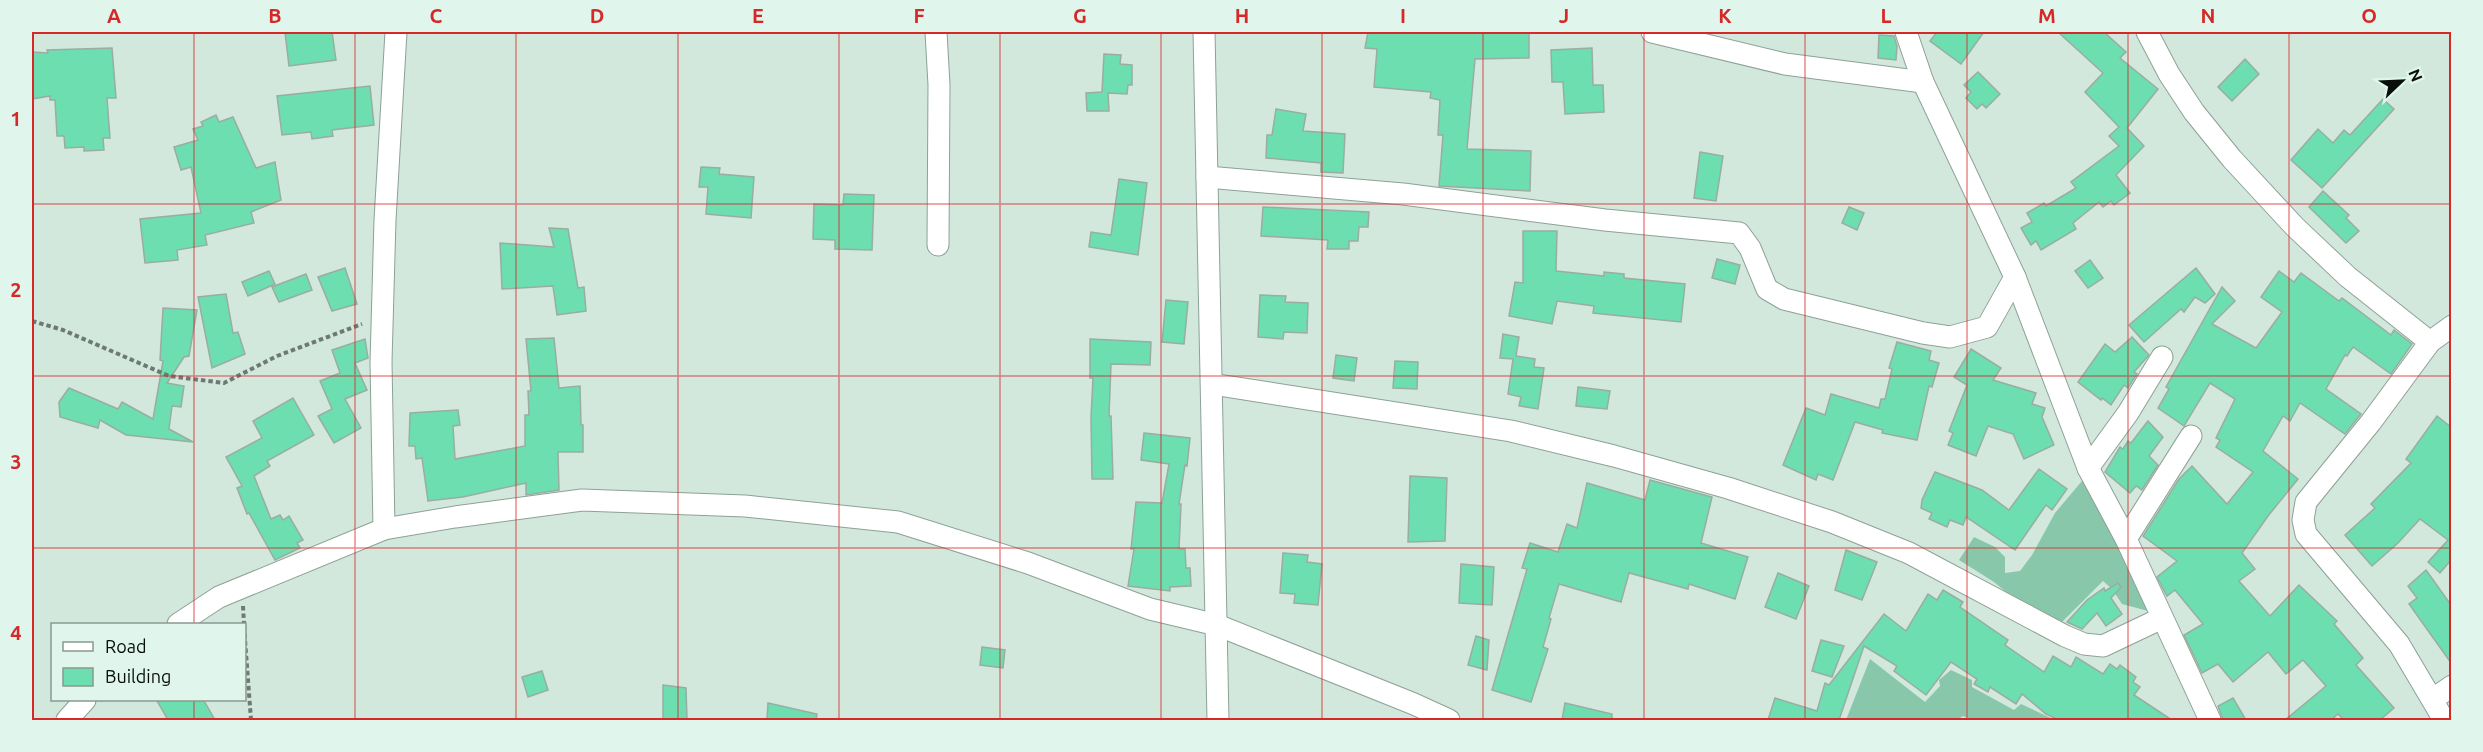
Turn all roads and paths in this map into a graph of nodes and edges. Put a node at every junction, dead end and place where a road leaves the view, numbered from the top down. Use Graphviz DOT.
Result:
graph roads {
  1 [pos="396,32"];
  2 [pos="936,32"];
  3 [pos="1204,32"];
  4 [pos="1652,32"];
  5 [pos="1905,32"];
  6 [pos="2147,32"];
  7 [pos="1923,82"];
  8 [pos="1207,177"];
  9 [pos="938,245"];
  10 [pos="2015,277"];
  11 [pos="382,317"];
  12 [pos="32,321"];
  13 [pos="2451,326"];
  14 [pos="2430,342"];
  15 [pos="2162,357"];
  16 [pos="1212,384"];
  17 [pos="2192,436"];
  18 [pos="2088,468"];
  19 [pos="384,529"];
  20 [pos="2126,539"];
  21 [pos="2162,618"];
  22 [pos="180,623"];
  23 [pos="1217,625"];
  24 [pos="246,653"];
  25 [pos="2451,686"];
  26 [pos="2433,699"];
  27 [pos="83,701"];
  28 [pos="67,720"];
  29 [pos="251,720"];
  30 [pos="1218,720"];
  31 [pos="1449,720"];
  32 [pos="2210,720"];
  33 [pos="2444,720"];
  1 -- 11 [label="street"];
  2 -- 9 [label="street"];
  3 -- 8 [label="street"];
  4 -- 7 [label="street"];
  5 -- 7 [label="street"];
  6 -- 14 [label="street"];
  7 -- 10 [label="street"];
  8 -- 10 [label="street"];
  8 -- 16 [label="street"];
  10 -- 18 [label="street"];
  11 -- 12 [label="path"];
  11 -- 19 [label="street"];
  13 -- 14 [label="street"];
  14 -- 26 [label="street"];
  15 -- 18 [label="street"];
  16 -- 21 [label="street"];
  16 -- 23 [label="street"];
  17 -- 20 [label="street"];
  18 -- 20 [label="street"];
  19 -- 22 [label="street"];
  19 -- 23 [label="street"];
  20 -- 21 [label="street"];
  21 -- 32 [label="street"];
  23 -- 30 [label="street"];
  23 -- 31 [label="street"];
  24 -- 29 [label="path"];
  25 -- 26 [label="street"];
  26 -- 33 [label="street"];
  27 -- 28 [label="street"];
}
